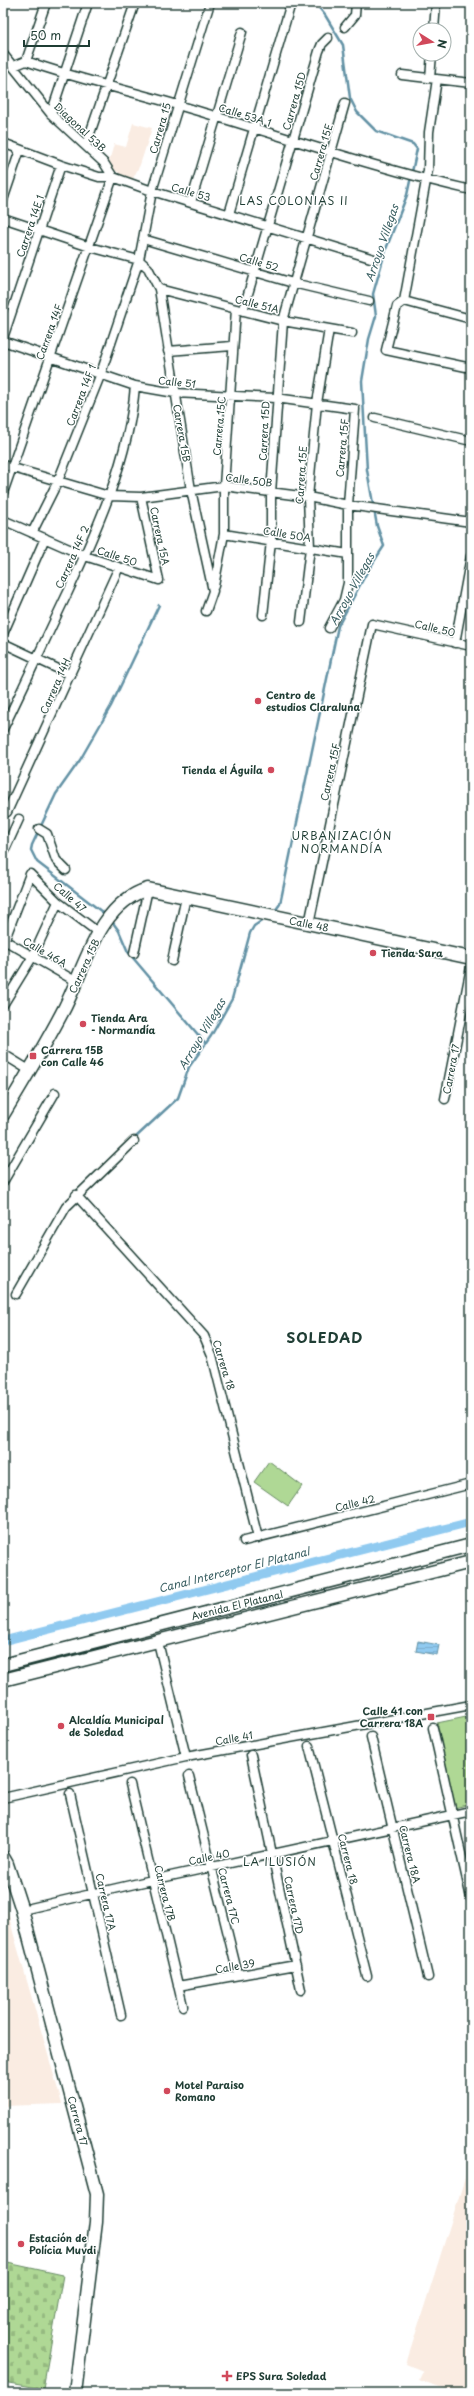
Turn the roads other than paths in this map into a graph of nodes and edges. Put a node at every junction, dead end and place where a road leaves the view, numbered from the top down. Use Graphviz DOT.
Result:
graph roads {
  1 [pos="46,3"];
  2 [pos="88,3"];
  3 [pos="136,3"];
  4 [pos="210,3"];
  5 [pos="291,3"];
  6 [pos="356,3"];
  7 [pos="436,3"];
  8 [pos="435,22"];
  9 [pos="345,27"];
  10 [pos="242,32"];
  11 [pos="328,38"];
  12 [pos="3,54"];
  13 [pos="26,62"];
  14 [pos="433,62"];
  15 [pos="14,66"];
  16 [pos="64,75"];
  17 [pos="402,75"];
  18 [pos="434,79"];
  19 [pos="471,83"];
  20 [pos="106,87"];
  21 [pos="345,103"];
  22 [pos="178,104"];
  23 [pos="51,114"];
  24 [pos="216,116"];
  25 [pos="255,128"];
  26 [pos="293,141"];
  27 [pos="3,143"];
  28 [pos="86,145"];
  29 [pos="20,150"];
  30 [pos="331,153"];
  31 [pos="61,165"];
  32 [pos="113,177"];
  33 [pos="426,180"];
  34 [pos="471,190"];
  35 [pos="152,191"];
  36 [pos="3,200"];
  37 [pos="191,202"];
  38 [pos="229,214"];
  39 [pos="3,218"];
  40 [pos="268,226"];
  41 [pos="40,230"];
  42 [pos="143,239"];
  43 [pos="307,239"];
  44 [pos="90,247"];
  45 [pos="374,258"];
  46 [pos="139,260"];
  47 [pos="254,271"];
  48 [pos="293,282"];
  49 [pos="159,289"];
  50 [pos="369,301"];
  51 [pos="404,301"];
  52 [pos="240,310"];
  53 [pos="471,319"];
  54 [pos="283,321"];
  55 [pos="329,330"];
  56 [pos="352,333"];
  57 [pos="3,340"];
  58 [pos="232,346"];
  59 [pos="168,351"];
  60 [pos="50,358"];
  61 [pos="471,368"];
  62 [pos="100,376"];
  63 [pos="135,386"];
  64 [pos="175,393"];
  65 [pos="232,396"];
  66 [pos="276,398"];
  67 [pos="316,403"];
  68 [pos="355,409"];
  69 [pos="375,418"];
  70 [pos="471,441"];
  71 [pos="3,465"];
  72 [pos="12,468"];
  73 [pos="58,481"];
  74 [pos="224,486"];
  75 [pos="191,490"];
  76 [pos="3,493"];
  77 [pos="271,493"];
  78 [pos="109,496"];
  79 [pos="141,497"];
  80 [pos="308,497"];
  81 [pos="348,505"];
  82 [pos="3,520"];
  83 [pos="471,522"];
  84 [pos="32,532"];
  85 [pos="224,534"];
  86 [pos="45,538"];
  87 [pos="271,541"];
  88 [pos="310,548"];
  89 [pos="348,554"];
  90 [pos="85,556"];
  91 [pos="471,556"];
  92 [pos="120,567"];
  93 [pos="159,580"];
  94 [pos="213,591"];
  95 [pos="206,611"];
  96 [pos="262,615"];
  97 [pos="301,622"];
  98 [pos="372,624"];
  99 [pos="329,628"];
  100 [pos="3,634"];
  101 [pos="3,643"];
  102 [pos="455,643"];
  103 [pos="471,646"];
  104 [pos="37,659"];
  105 [pos="72,674"];
  106 [pos="3,729"];
  107 [pos="7,812"];
  108 [pos="19,818"];
  109 [pos="39,829"];
  110 [pos="3,854"];
  111 [pos="66,870"];
  112 [pos="148,889"];
  113 [pos="186,897"];
  114 [pos="58,902"];
  115 [pos="309,924"];
  116 [pos="99,933"];
  117 [pos="4,942"];
  118 [pos="134,953"];
  119 [pos="33,956"];
  120 [pos="471,958"];
  121 [pos="172,961"];
  122 [pos="471,967"];
  123 [pos="77,982"];
  124 [pos="3,1006"];
  125 [pos="3,1054"];
  126 [pos="29,1070"];
  127 [pos="55,1093"];
  128 [pos="445,1099"];
  129 [pos="3,1115"];
  130 [pos="134,1141"];
  131 [pos="3,1182"];
  132 [pos="76,1195"];
  133 [pos="16,1294"];
  134 [pos="471,1484"];
  135 [pos="258,1538"];
  136 [pos="244,1541"];
  137 [pos="471,1545"];
  138 [pos="471,1562"];
  139 [pos="158,1642"];
  140 [pos="3,1665"];
  141 [pos="3,1680"];
  142 [pos="471,1705"];
  143 [pos="433,1728"];
  144 [pos="371,1737"];
  145 [pos="309,1746"];
  146 [pos="251,1755"];
  147 [pos="186,1757"];
  148 [pos="189,1776"];
  149 [pos="130,1784"];
  150 [pos="70,1794"];
  151 [pos="3,1798"];
  152 [pos="471,1811"];
  153 [pos="453,1815"];
  154 [pos="393,1829"];
  155 [pos="334,1841"];
  156 [pos="273,1855"];
  157 [pos="3,1857"];
  158 [pos="211,1867"];
  159 [pos="152,1880"];
  160 [pos="94,1893"];
  161 [pos="471,1898"];
  162 [pos="22,1910"];
  163 [pos="296,1965"];
  164 [pos="238,1975"];
  165 [pos="367,1976"];
  166 [pos="428,1977"];
  167 [pos="178,1986"];
  168 [pos="301,1990"];
  169 [pos="183,2006"];
  170 [pos="121,2015"];
  171 [pos="75,2393"];
  1 -- 13 [label="street"];
  2 -- 16 [label="street"];
  3 -- 20 [label="street"];
  4 -- 22 [label="street, Carrera 15"];
  5 -- 25 [label="street"];
  6 -- 9 [label="street"];
  7 -- 8 [label="street"];
  10 -- 24 [label="street"];
  11 -- 26 [label="street, Carrera 15D"];
  12 -- 15 [label="street, Diagonal 53B"];
  13 -- 15 [label="street"];
  13 -- 16 [label="street, Calle 53A 1"];
  14 -- 18 [label="street"];
  15 -- 23 [label="street, Diagonal 53B"];
  16 -- 20 [label="street, Calle 53A 1"];
  16 -- 23 [label="street"];
  17 -- 18 [label="street"];
  18 -- 19 [label="street"];
  18 -- 33 [label="street"];
  20 -- 22 [label="street, Calle 53A 1"];
  20 -- 28 [label="street"];
  21 -- 30 [label="street, Carrera 15E"];
  22 -- 24 [label="street, Calle 53A 1"];
  22 -- 35 [label="street, Carrera 15"];
  23 -- 28 [label="street, Diagonal 53B"];
  24 -- 25 [label="street, Calle 53A 1"];
  24 -- 37 [label="street"];
  25 -- 26 [label="street, Calle 53A 1"];
  25 -- 38 [label="street"];
  26 -- 30 [label="street, Calle 53A 1"];
  26 -- 40 [label="street, Carrera 15D"];
  27 -- 29 [label="street, Calle 53"];
  28 -- 32 [label="street, Diagonal 53B"];
  29 -- 31 [label="street, Calle 53"];
  29 -- 36 [label="street"];
  30 -- 33 [label="street, Calle 53A 1"];
  30 -- 43 [label="street, Carrera 15E"];
  31 -- 32 [label="street, Calle 53"];
  31 -- 41 [label="street, Carrera 14E 1"];
  32 -- 35 [label="street, Calle 53"];
  32 -- 44 [label="street, Carrera 14F"];
  33 -- 34 [label="street, Calle 53A 1"];
  33 -- 51 [label="street"];
  35 -- 37 [label="street, Calle 53"];
  35 -- 42 [label="street, Carrera 15"];
  37 -- 38 [label="street, Calle 53"];
  38 -- 40 [label="street, Calle 53"];
  39 -- 41 [label="street"];
  40 -- 43 [label="street, Calle 53"];
  40 -- 47 [label="street, Carrera 15D"];
  41 -- 44 [label="street"];
  41 -- 57 [label="street, Carrera 14E 1"];
  42 -- 46 [label="street, Carrera 15"];
  42 -- 47 [label="street, Calle 52"];
  43 -- 45 [label="street, Calle 53"];
  43 -- 48 [label="street, Carrera 15E"];
  44 -- 46 [label="street"];
  44 -- 60 [label="street, Carrera 14F"];
  46 -- 49 [label="street, Carrera 15B"];
  46 -- 62 [label="street, Carrera 14F 1"];
  47 -- 48 [label="street, Calle 52"];
  47 -- 52 [label="street, Carrera 15D"];
  48 -- 50 [label="street, Calle 52"];
  48 -- 54 [label="street, Carrera 15E"];
  49 -- 52 [label="street, Calle 51A"];
  49 -- 59 [label="street, Carrera 15B"];
  51 -- 53 [label="street"];
  51 -- 61 [label="street"];
  52 -- 54 [label="street, Calle 51A"];
  52 -- 58 [label="street, Carrera 15C"];
  54 -- 55 [label="street, Calle 51A"];
  54 -- 66 [label="street, Carrera 15D"];
  55 -- 56 [label="street, Calle 51A"];
  55 -- 67 [label="street, Carrera 15E"];
  57 -- 60 [label="street, Calle 51"];
  58 -- 59 [label="street"];
  58 -- 65 [label="street, Carrera 15C"];
  59 -- 64 [label="street, Carrera 15B"];
  60 -- 62 [label="street, Calle 51"];
  60 -- 72 [label="street, Carrera 14F"];
  62 -- 63 [label="street, Calle 51"];
  62 -- 73 [label="street, Carrera 14F 1"];
  63 -- 64 [label="street, Calle 51"];
  63 -- 78 [label="street, Carrera 14F 2"];
  64 -- 65 [label="street, Calle 51"];
  64 -- 75 [label="street, Carrera 15B"];
  65 -- 66 [label="street, Calle 51"];
  65 -- 74 [label="street, Carrera 15C"];
  66 -- 67 [label="street, Calle 51"];
  66 -- 77 [label="street, Carrera 15D"];
  67 -- 68 [label="street, Calle 51"];
  67 -- 80 [label="street, Carrera 15E"];
  68 -- 81 [label="street, Carrera 15F"];
  69 -- 70 [label="street"];
  71 -- 72 [label="street, Calle 50B"];
  72 -- 73 [label="street, Calle 50B"];
  72 -- 76 [label="street, Carrera 14F"];
  73 -- 78 [label="street, Calle 50B"];
  73 -- 84 [label="street, Carrera 14F 1"];
  74 -- 75 [label="street, Calle 50B"];
  74 -- 77 [label="street, Calle 50B"];
  74 -- 85 [label="street, Carrera 15C"];
  75 -- 79 [label="street, Calle 50B"];
  75 -- 94 [label="street, Carrera 15B"];
  77 -- 80 [label="street, Calle 50B"];
  77 -- 87 [label="street, Carrera 15D"];
  78 -- 79 [label="street, Calle 50B"];
  78 -- 90 [label="street, Carrera 14F 2"];
  79 -- 93 [label="street, Carrera 15A"];
  80 -- 81 [label="street, Calle 50B"];
  80 -- 88 [label="street, Carrera 15E"];
  81 -- 83 [label="street, Calle 50B"];
  81 -- 89 [label="street, Carrera 15F"];
  82 -- 84 [label="street, Calle 50"];
  84 -- 86 [label="street, Calle 50"];
  85 -- 87 [label="street, Calle 50A"];
  85 -- 94 [label="street, Carrera 15C"];
  86 -- 90 [label="street, Calle 50"];
  86 -- 100 [label="street"];
  87 -- 88 [label="street, Calle 50A"];
  87 -- 96 [label="street, Carrera 15D"];
  88 -- 89 [label="street, Calle 50A"];
  88 -- 97 [label="street, Carrera 15E"];
  89 -- 99 [label="street, Carrera 15F"];
  90 -- 92 [label="street, Calle 50"];
  90 -- 104 [label="street, Carrera 14F 2"];
  91 -- 102 [label="street"];
  92 -- 93 [label="street, Calle 50"];
  92 -- 105 [label="street, Carrera 14H"];
  94 -- 95 [label="street"];
  98 -- 102 [label="street, Calle 50"];
  98 -- 115 [label="street, Carrera 15F"];
  101 -- 104 [label="street"];
  102 -- 103 [label="street, Calle 50"];
  104 -- 105 [label="street"];
  104 -- 106 [label="street, Carrera 14F 2"];
  105 -- 107 [label="street, Carrera 14H"];
  108 -- 110 [label="street"];
  109 -- 111 [label="street"];
  112 -- 113 [label="main road, Calle 48"];
  112 -- 116 [label="main road, Carrera 15B"];
  112 -- 118 [label="street"];
  113 -- 115 [label="main road, Calle 48"];
  113 -- 121 [label="street"];
  114 -- 116 [label="street, Calle 47"];
  114 -- 117 [label="street, Calle 47"];
  114 -- 119 [label="street"];
  115 -- 120 [label="main road, Calle 48"];
  116 -- 123 [label="main road, Carrera 15B"];
  117 -- 119 [label="street, Calle 46A"];
  119 -- 123 [label="street, Calle 46A"];
  119 -- 124 [label="street"];
  122 -- 128 [label="street, Carrera 17"];
  123 -- 126 [label="main road, Carrera 15B"];
  125 -- 126 [label="street"];
  126 -- 129 [label="main road, Carrera 15B"];
  127 -- 131 [label="street"];
  130 -- 132 [label="street"];
  132 -- 133 [label="street"];
  132 -- 135 [label="street, Carrera 18"];
  134 -- 135 [label="street, Calle 42"];
  135 -- 136 [label="street, Calle 42"];
  137 -- 140 [label="main road, Avenida El Platanal"];
  138 -- 139 [label="main road, Avenida El Platanal"];
  139 -- 141 [label="main road, Avenida El Platanal"];
  139 -- 147 [label="street"];
  142 -- 147 [label="street, Calle 41"];
  143 -- 153 [label="street"];
  144 -- 154 [label="street, Carrera 18A"];
  145 -- 155 [label="street, Carrera 18"];
  146 -- 156 [label="street, Carrera 17D"];
  147 -- 151 [label="street, Calle 41"];
  148 -- 158 [label="street, Carrera 17C"];
  149 -- 159 [label="street, Carrera 17B"];
  150 -- 160 [label="street, Carrera 17A"];
  152 -- 153 [label="street, Calle 40"];
  153 -- 154 [label="street, Calle 40"];
  153 -- 161 [label="street"];
  154 -- 155 [label="street, Calle 40"];
  154 -- 166 [label="street, Carrera 18A"];
  155 -- 156 [label="street, Calle 40"];
  155 -- 165 [label="street, Carrera 18"];
  156 -- 158 [label="street, Calle 40"];
  156 -- 163 [label="street, Carrera 17D"];
  157 -- 162 [label="main road, Carrera 17"];
  158 -- 159 [label="street, Calle 40"];
  158 -- 164 [label="street, Carrera 17C"];
  159 -- 160 [label="street, Calle 40"];
  159 -- 167 [label="street, Carrera 17B"];
  160 -- 162 [label="street, Calle 40"];
  160 -- 170 [label="street, Carrera 17A"];
  162 -- 171 [label="main road, Carrera 17"];
  163 -- 164 [label="street, Calle 39"];
  163 -- 168 [label="street, Carrera 17D"];
  164 -- 167 [label="street, Calle 39"];
  167 -- 169 [label="street, Carrera 17B"];
}
